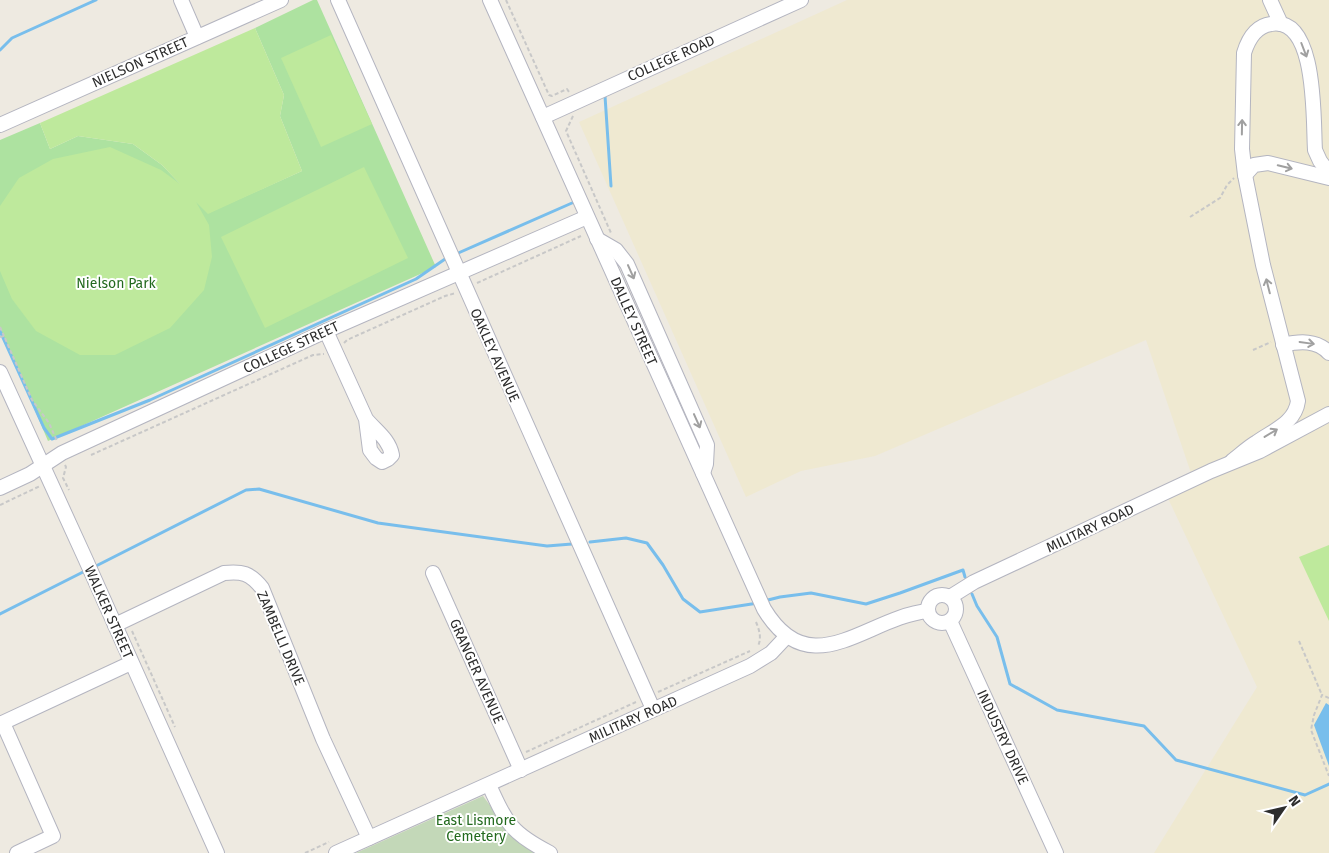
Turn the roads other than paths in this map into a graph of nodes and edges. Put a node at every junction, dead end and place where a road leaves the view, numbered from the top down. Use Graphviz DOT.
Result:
graph roads {
  1 [pos="181,0"];
  2 [pos="281,0"];
  3 [pos="338,0"];
  4 [pos="490,0"];
  5 [pos="801,0"];
  6 [pos="1270,0"];
  7 [pos="1281,24"];
  8 [pos="197,36"];
  9 [pos="543,117"];
  10 [pos="0,125"];
  11 [pos="1329,174"];
  12 [pos="1245,175"];
  13 [pos="1329,178"];
  14 [pos="582,206"];
  15 [pos="459,274"];
  16 [pos="326,331"];
  17 [pos="1284,345"];
  18 [pos="1329,353"];
  19 [pos="0,372"];
  20 [pos="1298,401"];
  21 [pos="1327,413"];
  22 [pos="366,419"];
  23 [pos="1232,461"];
  24 [pos="42,466"];
  25 [pos="0,488"];
  26 [pos="433,573"];
  27 [pos="950,597"];
  28 [pos="928,611"];
  29 [pos="950,621"];
  30 [pos="115,625"];
  31 [pos="786,636"];
  32 [pos="131,663"];
  33 [pos="653,709"];
  34 [pos="2,723"];
  35 [pos="521,770"];
  36 [pos="489,785"];
  37 [pos="369,838"];
  38 [pos="17,853"];
  39 [pos="217,853"];
  40 [pos="336,853"];
  41 [pos="550,853"];
  42 [pos="1056,853"];
  1 -- 8 [label="street"];
  2 -- 8 [label="street, NIELSON STREET"];
  3 -- 15 [label="street, OAKLEY AVENUE"];
  4 -- 9 [label="street, DALLEY STREET"];
  5 -- 9 [label="street, COLLEGE ROAD"];
  6 -- 7 [label="street"];
  7 -- 11 [label="street, one-way"];
  12 -- 7 [label="street, one-way"];
  8 -- 10 [label="street, NIELSON STREET"];
  9 -- 14 [label="street, DALLEY STREET"];
  12 -- 13 [label="street, one-way"];
  17 -- 12 [label="street, one-way"];
  14 -- 15 [label="street, COLLEGE STREET"];
  14 -- 31 [label="street, DALLEY STREET"];
  15 -- 16 [label="street, COLLEGE STREET"];
  15 -- 33 [label="street, OAKLEY AVENUE"];
  16 -- 22 [label="street"];
  16 -- 24 [label="street, COLLEGE STREET"];
  17 -- 18 [label="street, one-way"];
  17 -- 20 [label="street"];
  19 -- 24 [label="street, WALKER STREET"];
  20 -- 21 [label="street"];
  23 -- 20 [label="street, one-way"];
  21 -- 23 [label="street"];
  23 -- 27 [label="street, MILITARY ROAD"];
  24 -- 25 [label="street, COLLEGE STREET"];
  24 -- 30 [label="street, WALKER STREET"];
  26 -- 35 [label="street, GRANGER AVENUE"];
  27 -- 28 [label="street"];
  27 -- 29 [label="street"];
  28 -- 29 [label="street"];
  28 -- 31 [label="street"];
  29 -- 42 [label="street, INDUSTRY DRIVE"];
  30 -- 32 [label="street, WALKER STREET"];
  30 -- 37 [label="street, ZAMBELLI DRIVE"];
  31 -- 33 [label="street, MILITARY ROAD"];
  32 -- 34 [label="street"];
  32 -- 39 [label="street, WALKER STREET"];
  33 -- 35 [label="street, MILITARY ROAD"];
  34 -- 38 [label="street"];
  35 -- 36 [label="street, MILITARY ROAD"];
  36 -- 37 [label="street, MILITARY ROAD"];
  36 -- 41 [label="street"];
  37 -- 40 [label="street, MILITARY ROAD"];
}
